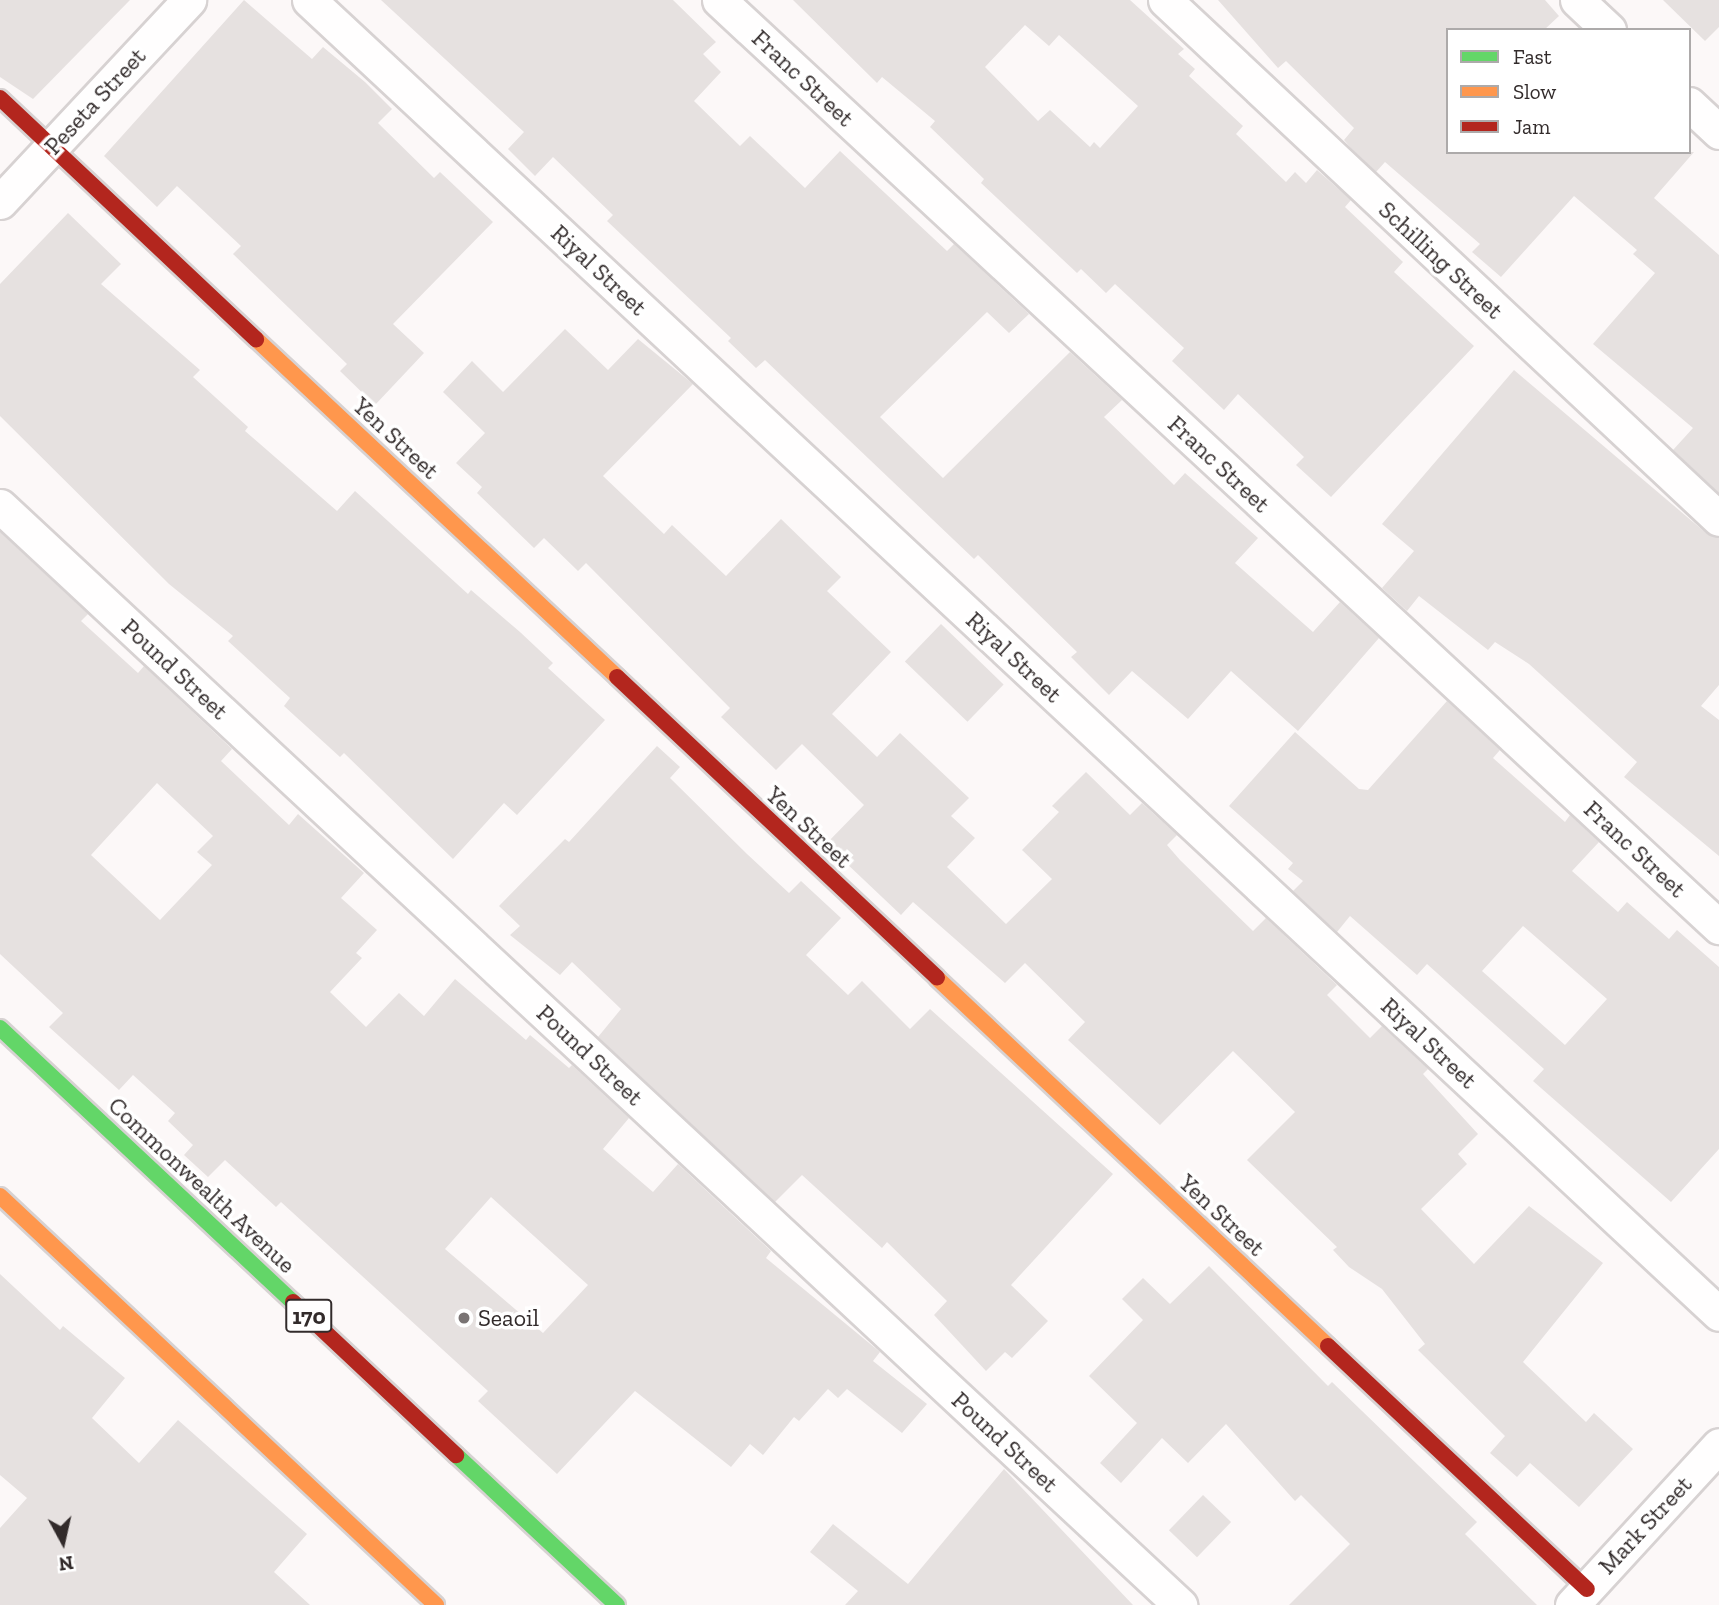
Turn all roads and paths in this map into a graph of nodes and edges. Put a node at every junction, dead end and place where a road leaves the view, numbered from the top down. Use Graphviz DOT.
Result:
graph roads {
  1 [pos="190,0"];
  2 [pos="309,0"];
  3 [pos="719,0"];
  4 [pos="1165,0"];
  5 [pos="1577,0"];
  6 [pos="1607,28"];
  7 [pos="0,98"];
  8 [pos="1691,106"];
  9 [pos="1719,132"];
  10 [pos="52,146"];
  11 [pos="0,202"];
  12 [pos="0,506"];
  13 [pos="1719,519"];
  14 [pos="1719,927"];
  15 [pos="0,1028"];
  16 [pos="0,1196"];
  17 [pos="1719,1314"];
  18 [pos="1719,1445"];
  19 [pos="1579,1597"];
  20 [pos="436,1605"];
  21 [pos="617,1605"];
  22 [pos="1180,1605"];
  1 -- 10 [label="street, Peseta Street"];
  2 -- 17 [label="street, Riyal Street"];
  3 -- 14 [label="street, Franc Street"];
  4 -- 13 [label="street, Schilling Street"];
  5 -- 6 [label="street"];
  7 -- 10 [label="street, Yen Street"];
  8 -- 9 [label="street"];
  10 -- 11 [label="street, Peseta Street"];
  10 -- 19 [label="street, Yen Street"];
  12 -- 22 [label="street, Pound Street"];
  15 -- 21 [label="street, Commonwealth Avenue / 170"];
  16 -- 20 [label="street"];
  18 -- 19 [label="street, Mark Street"];
}
